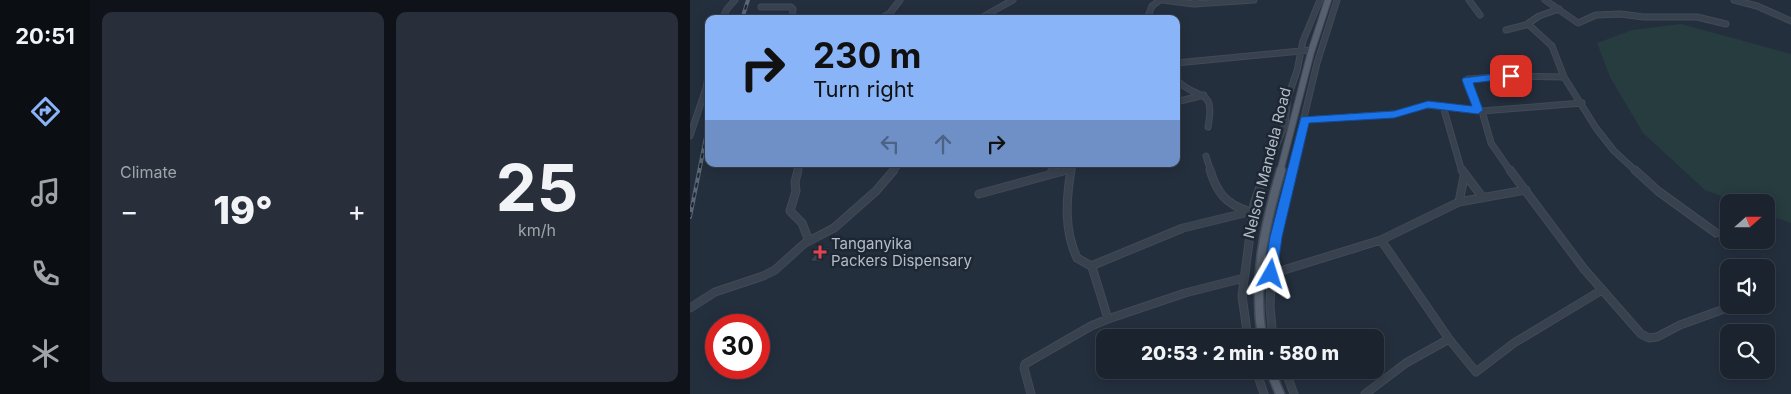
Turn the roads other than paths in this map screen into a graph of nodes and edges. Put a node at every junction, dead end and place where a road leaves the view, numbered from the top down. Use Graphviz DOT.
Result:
graph roads {
  1 [pos="735,0"];
  2 [pos="900,0"];
  3 [pos="1013,0"];
  4 [pos="1161,0"];
  5 [pos="1254,0"];
  6 [pos="1320,0"];
  7 [pos="1328,0"];
  8 [pos="1336,0"];
  9 [pos="1469,0"];
  10 [pos="1545,0"];
  11 [pos="1734,0"];
  12 [pos="760,8"];
  13 [pos="1559,8"];
  14 [pos="724,15"];
  15 [pos="792,15"];
  16 [pos="887,15"];
  17 [pos="986,15"];
  18 [pos="1149,15"];
  19 [pos="1480,15"];
  20 [pos="1791,21"];
  21 [pos="1528,24"];
  22 [pos="1726,24"];
  23 [pos="1506,30"];
  24 [pos="1311,50"];
  25 [pos="1300,52"];
  26 [pos="1180,63"];
  27 [pos="1564,77"];
  28 [pos="1180,84"];
  29 [pos="705,91"];
  30 [pos="1204,95"];
  31 [pos="1180,101"];
  32 [pos="1582,103"];
  33 [pos="1443,106"];
  34 [pos="1480,111"];
  35 [pos="1305,120"];
  36 [pos="1208,127"];
  37 [pos="690,136"];
  38 [pos="1206,156"];
  39 [pos="798,167"];
  40 [pos="896,167"];
  41 [pos="1052,167"];
  42 [pos="1070,167"];
  43 [pos="1072,167"];
  44 [pos="1052,174"];
  45 [pos="1464,177"];
  46 [pos="1526,190"];
  47 [pos="979,194"];
  48 [pos="1483,198"];
  49 [pos="1459,202"];
  50 [pos="1251,211"];
  51 [pos="1716,233"];
  52 [pos="1381,240"];
  53 [pos="809,241"];
  54 [pos="1091,266"];
  55 [pos="1271,274"];
  56 [pos="1244,278"];
  57 [pos="1602,290"];
  58 [pos="690,308"];
  59 [pos="1720,310"];
  60 [pos="1108,319"];
  61 [pos="1247,329"];
  62 [pos="1261,329"];
  63 [pos="1272,329"];
  64 [pos="1449,338"];
  65 [pos="1259,379"];
  66 [pos="1274,379"];
  67 [pos="1288,379"];
  68 [pos="1031,394"];
  69 [pos="1264,394"];
  70 [pos="1280,394"];
  71 [pos="1294,394"];
  72 [pos="1365,394"];
  1 -- 14 [label="street"];
  2 -- 16 [label="street"];
  3 -- 17 [label="street"];
  4 -- 5 [label="street"];
  4 -- 18 [label="street"];
  6 -- 25 [label="street"];
  7 -- 24 [label="main road, Nelson Mandela Road"];
  8 -- 35 [label="street"];
  9 -- 19 [label="street"];
  10 -- 13 [label="street"];
  11 -- 20 [label="street"];
  12 -- 15 [label="street"];
  13 -- 21 [label="street"];
  13 -- 22 [label="street"];
  21 -- 23 [label="street"];
  21 -- 27 [label="street"];
  24 -- 25 [label="street"];
  24 -- 62 [label="main road, Nelson Mandela Road"];
  25 -- 26 [label="street"];
  25 -- 50 [label="street"];
  27 -- 32 [label="street"];
  27 -- 34 [label="street"];
  28 -- 30 [label="street"];
  29 -- 37 [label="street"];
  30 -- 31 [label="street"];
  30 -- 36 [label="street"];
  32 -- 34 [label="street"];
  32 -- 51 [label="street"];
  33 -- 34 [label="street"];
  33 -- 35 [label="street"];
  33 -- 45 [label="street"];
  34 -- 46 [label="street"];
  35 -- 55 [label="street"];
  38 -- 50 [label="street"];
  39 -- 53 [label="street"];
  40 -- 53 [label="street"];
  41 -- 44 [label="street"];
  42 -- 44 [label="street"];
  43 -- 54 [label="street"];
  44 -- 47 [label="street"];
  45 -- 48 [label="street"];
  45 -- 49 [label="street"];
  46 -- 48 [label="street"];
  46 -- 57 [label="street"];
  48 -- 49 [label="street"];
  49 -- 52 [label="street"];
  50 -- 54 [label="street"];
  50 -- 56 [label="street"];
  52 -- 55 [label="street"];
  52 -- 64 [label="street"];
  53 -- 58 [label="street"];
  54 -- 60 [label="street"];
  55 -- 63 [label="street"];
  56 -- 60 [label="street"];
  56 -- 61 [label="street"];
  57 -- 59 [label="street"];
  57 -- 64 [label="street"];
  60 -- 68 [label="street"];
  64 -- 72 [label="street"];
  65 -- 69 [label="street"];
  66 -- 70 [label="main road"];
  67 -- 71 [label="street"];
}
